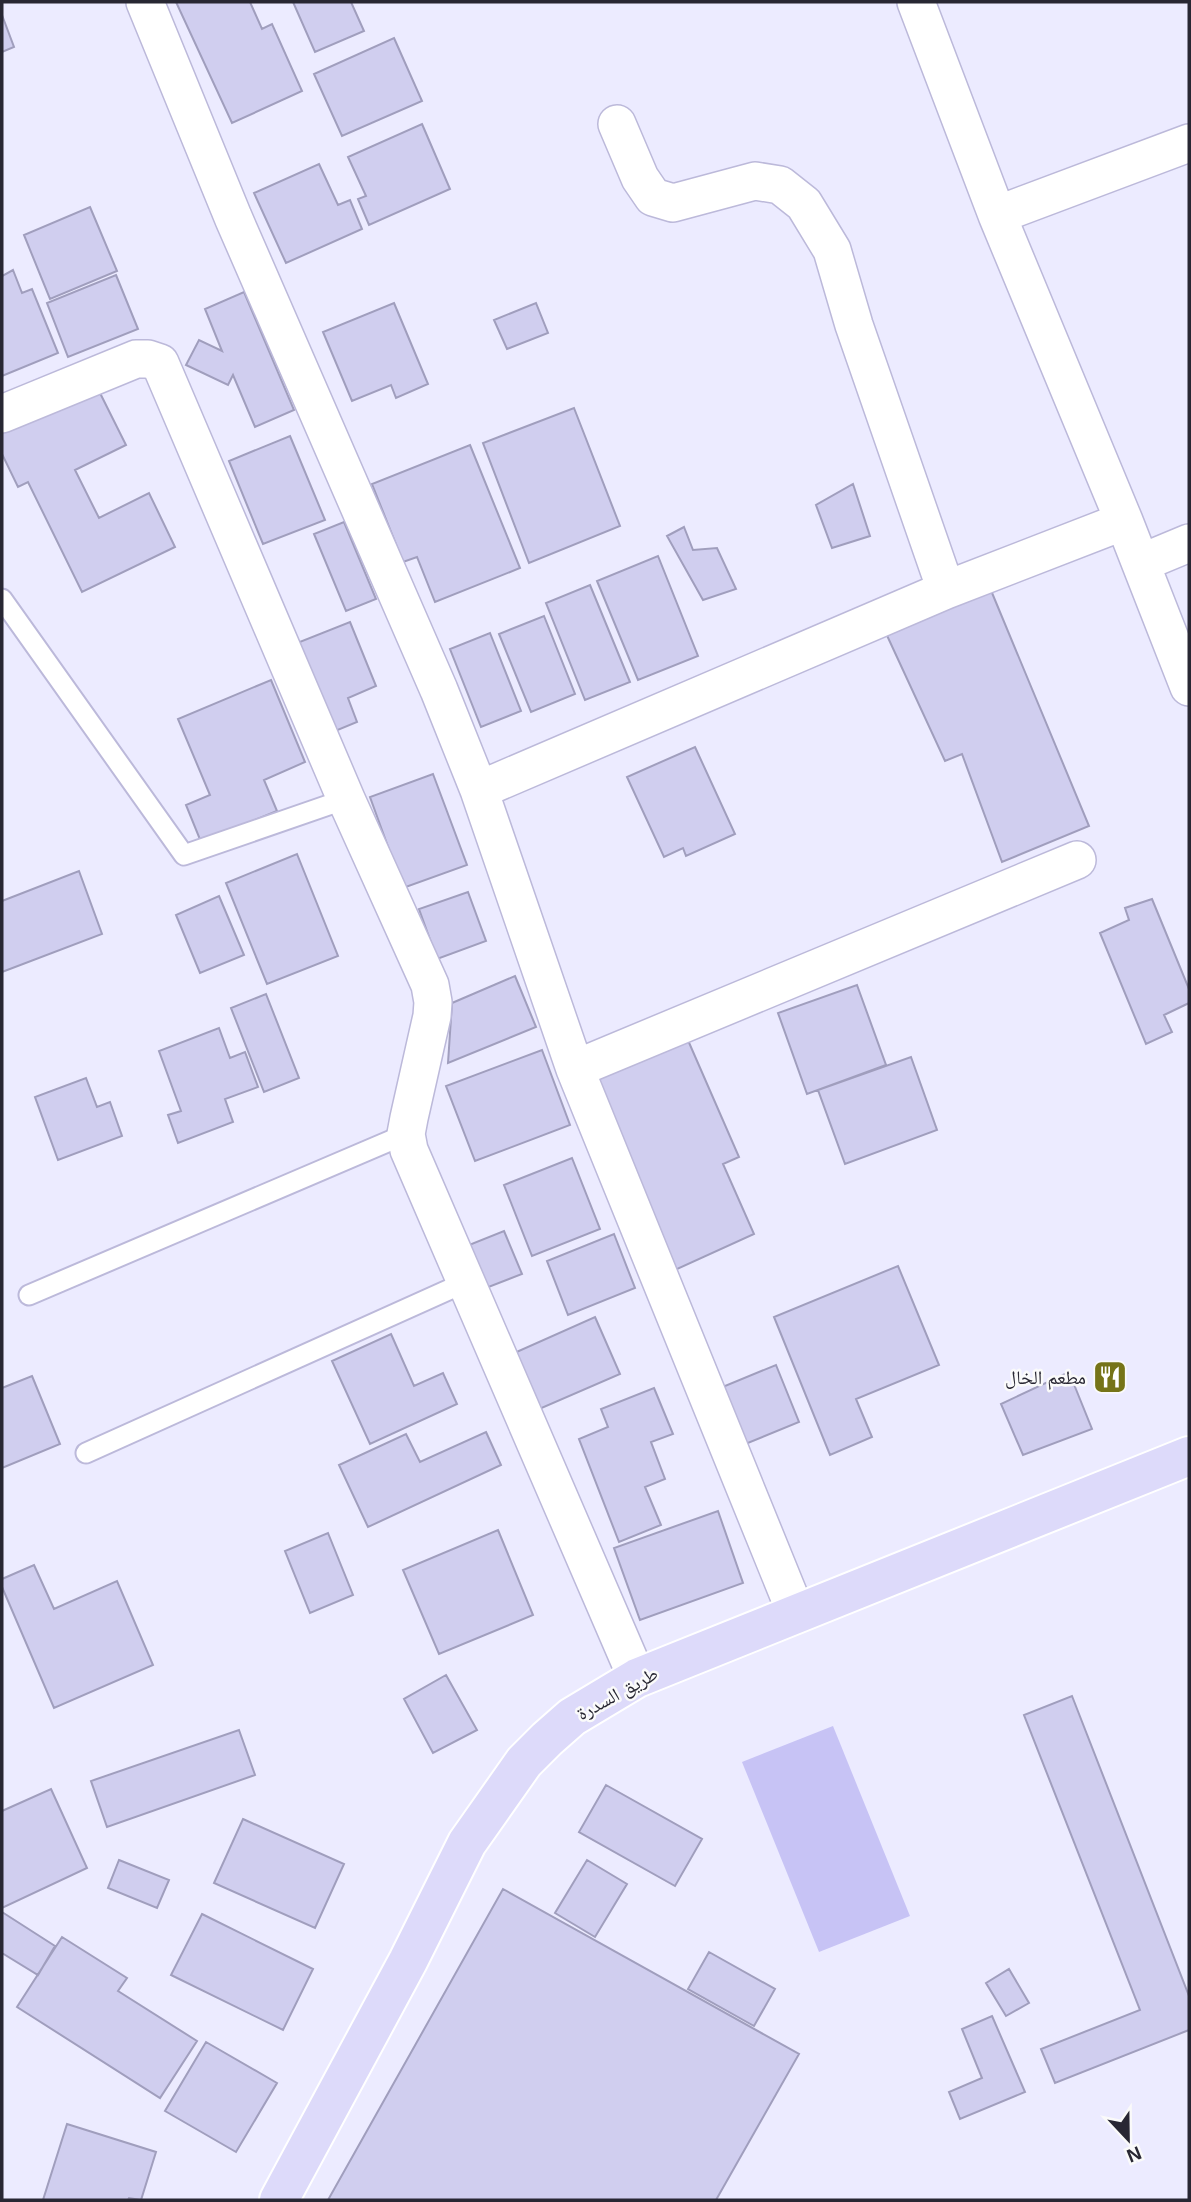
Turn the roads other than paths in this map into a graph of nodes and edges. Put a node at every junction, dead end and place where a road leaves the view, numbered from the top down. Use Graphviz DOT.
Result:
graph roads {
  1 [pos="145,2"];
  2 [pos="916,2"];
  3 [pos="617,124"];
  4 [pos="1189,143"];
  5 [pos="998,215"];
  6 [pos="2,414"];
  7 [pos="1125,521"];
  8 [pos="1189,543"];
  9 [pos="1141,563"];
  10 [pos="946,590"];
  11 [pos="2,599"];
  12 [pos="1189,687"];
  13 [pos="479,790"];
  14 [pos="346,799"];
  15 [pos="1077,860"];
  16 [pos="575,1069"];
  17 [pos="406,1134"];
  18 [pos="466,1282"];
  19 [pos="29,1295"];
  20 [pos="86,1453"];
  21 [pos="1189,1456"];
  22 [pos="796,1613"];
  23 [pos="637,1678"];
  24 [pos="279,2200"];
  1 -- 13 [label="street"];
  2 -- 5 [label="street"];
  3 -- 10 [label="street"];
  4 -- 5 [label="street"];
  5 -- 7 [label="street"];
  6 -- 14 [label="street"];
  7 -- 9 [label="street"];
  7 -- 10 [label="street"];
  8 -- 9 [label="street"];
  9 -- 12 [label="street"];
  10 -- 13 [label="street"];
  11 -- 14 [label="lane"];
  13 -- 16 [label="street"];
  14 -- 17 [label="street"];
  15 -- 16 [label="street"];
  16 -- 22 [label="street"];
  17 -- 18 [label="street"];
  17 -- 19 [label="lane"];
  18 -- 20 [label="lane"];
  18 -- 23 [label="street"];
  21 -- 22 [label="main road, طريق السدرة"];
  22 -- 23 [label="main road, طريق السدرة"];
  23 -- 24 [label="main road, طريق السدرة"];
}
